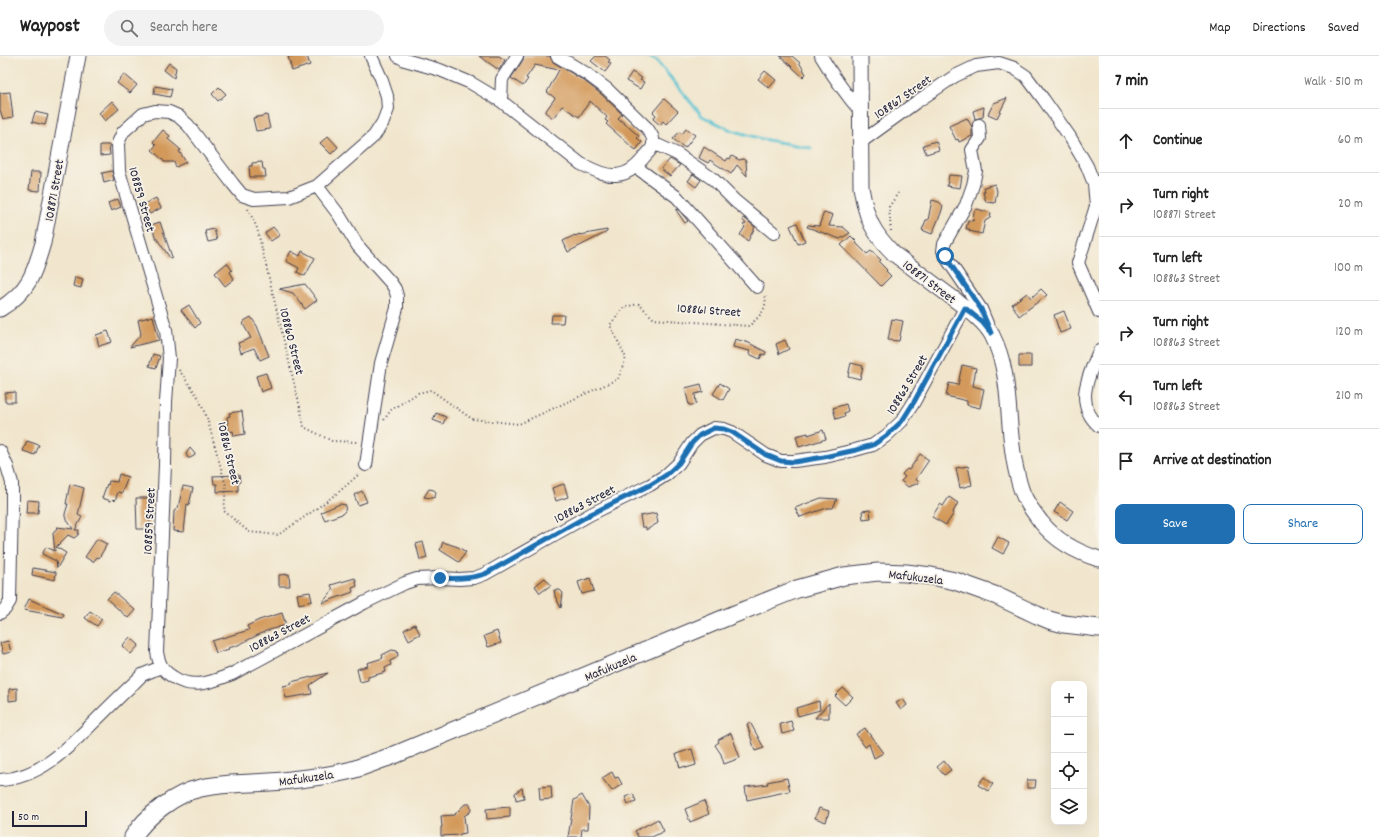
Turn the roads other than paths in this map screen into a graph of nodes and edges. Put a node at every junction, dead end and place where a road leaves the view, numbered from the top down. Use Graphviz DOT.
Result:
graph roads {
  1 [pos="78,56"];
  2 [pos="371,56"];
  3 [pos="398,56"];
  4 [pos="517,56"];
  5 [pos="557,56"];
  6 [pos="821,56"];
  7 [pos="860,56"];
  8 [pos="501,101"];
  9 [pos="861,112"];
  10 [pos="979,125"];
  11 [pos="861,142"];
  12 [pos="653,143"];
  13 [pos="636,166"];
  14 [pos="317,186"];
  15 [pos="774,233"];
  16 [pos="757,288"];
  17 [pos="965,308"];
  18 [pos="0,309"];
  19 [pos="1099,312"];
  20 [pos="991,333"];
  21 [pos="1099,351"];
  22 [pos="1099,426"];
  23 [pos="0,451"];
  24 [pos="366,465"];
  25 [pos="1099,559"];
  26 [pos="0,613"];
  27 [pos="1099,628"];
  28 [pos="161,667"];
  29 [pos="0,780"];
  30 [pos="133,837"];
  1 -- 18 [label="street, 108871 Street"];
  2 -- 14 [label="street"];
  3 -- 8 [label="street"];
  4 -- 8 [label="street"];
  5 -- 12 [label="street"];
  6 -- 9 [label="street"];
  7 -- 9 [label="street, 108871 Street"];
  8 -- 13 [label="street"];
  9 -- 11 [label="street, 108871 Street"];
  10 -- 20 [label="street"];
  11 -- 17 [label="street, 108871 Street"];
  11 -- 19 [label="street, 108867 Street"];
  12 -- 13 [label="street"];
  12 -- 15 [label="street"];
  13 -- 16 [label="street"];
  14 -- 24 [label="street"];
  14 -- 28 [label="street, 108859 Street"];
  17 -- 20 [label="street, 108871 Street"];
  17 -- 28 [label="street, 108863 Street"];
  20 -- 25 [label="street, 108871 Street"];
  21 -- 22 [label="street"];
  23 -- 26 [label="street"];
  27 -- 30 [label="main road, Mafukuzela"];
  28 -- 29 [label="street"];
}
